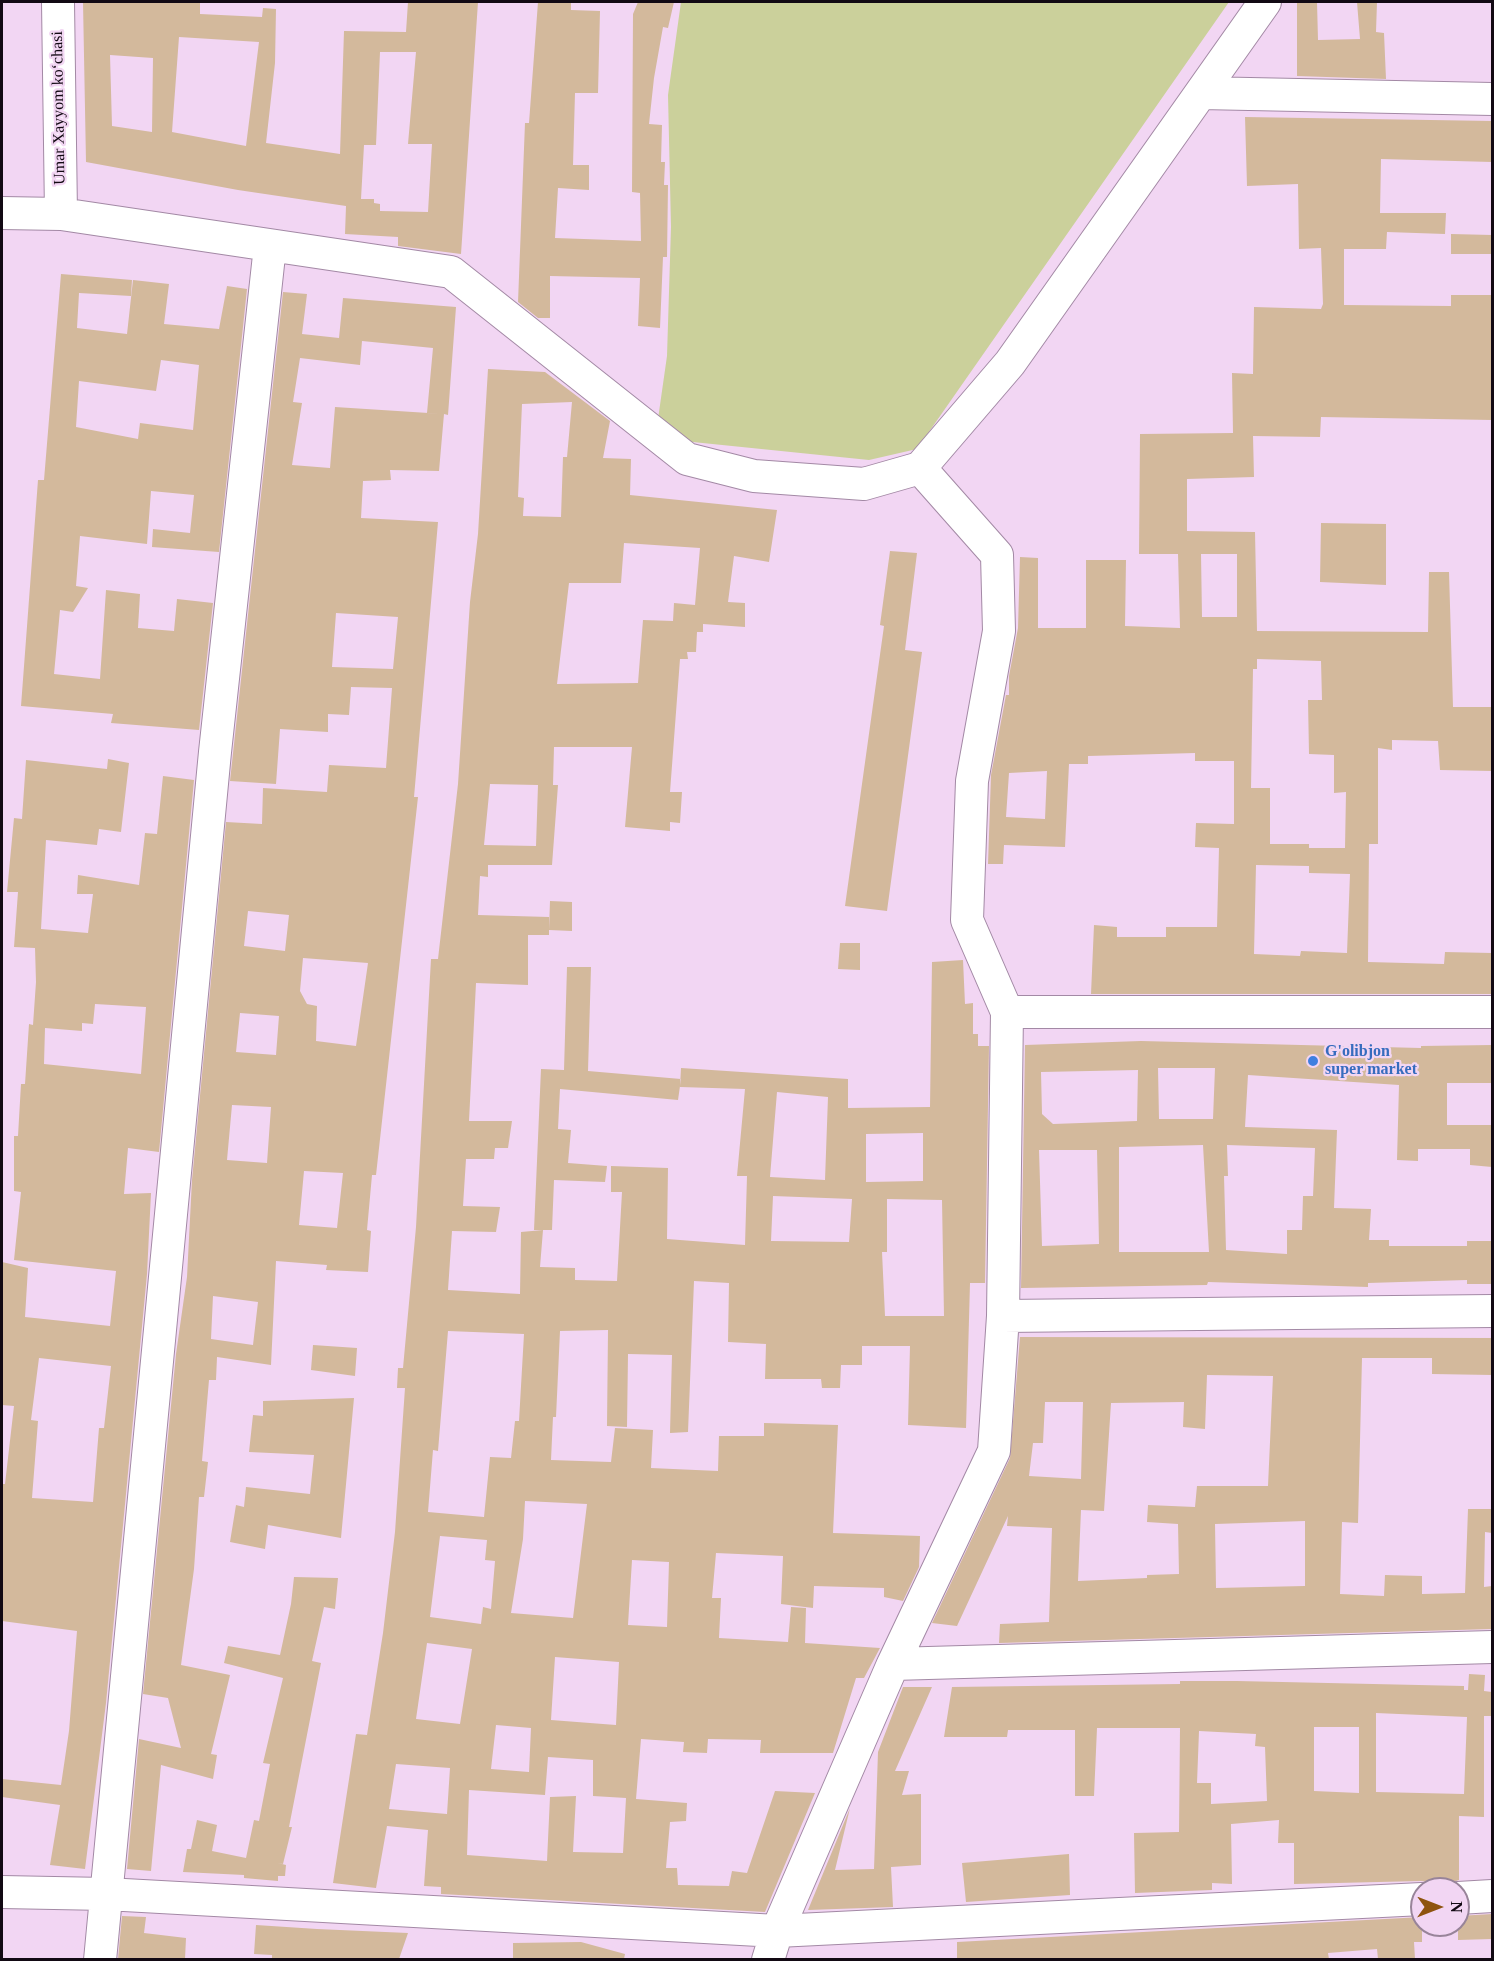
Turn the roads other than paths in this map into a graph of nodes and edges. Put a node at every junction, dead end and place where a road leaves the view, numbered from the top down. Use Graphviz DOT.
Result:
graph roads {
  1 [pos="58,2"];
  2 [pos="1265,2"];
  3 [pos="1201,93"];
  4 [pos="1492,99"];
  5 [pos="2,213"];
  6 [pos="61,214"];
  7 [pos="270,246"];
  8 [pos="920,468"];
  9 [pos="1007,1012"];
  10 [pos="1492,1012"];
  11 [pos="1492,1311"];
  12 [pos="1003,1316"];
  13 [pos="1492,1647"];
  14 [pos="893,1664"];
  15 [pos="2,1892"];
  16 [pos="106,1894"];
  17 [pos="1492,1896"];
  18 [pos="1470,1897"];
  19 [pos="1410,1900"];
  20 [pos="772,1945"];
  21 [pos="100,1959"];
  1 -- 6 [label="street, Umar Xayyom ko‘chasi"];
  2 -- 3 [label="street"];
  3 -- 4 [label="street"];
  3 -- 8 [label="street"];
  5 -- 6 [label="street"];
  6 -- 7 [label="street"];
  7 -- 8 [label="street"];
  7 -- 16 [label="street"];
  8 -- 9 [label="street"];
  9 -- 10 [label="street"];
  9 -- 12 [label="street"];
  11 -- 12 [label="street"];
  12 -- 14 [label="street"];
  13 -- 14 [label="street"];
  14 -- 20 [label="street"];
  15 -- 16 [label="street"];
  16 -- 20 [label="street"];
  16 -- 21 [label="street"];
  17 -- 18 [label="street"];
  19 -- 20 [label="street"];
}
